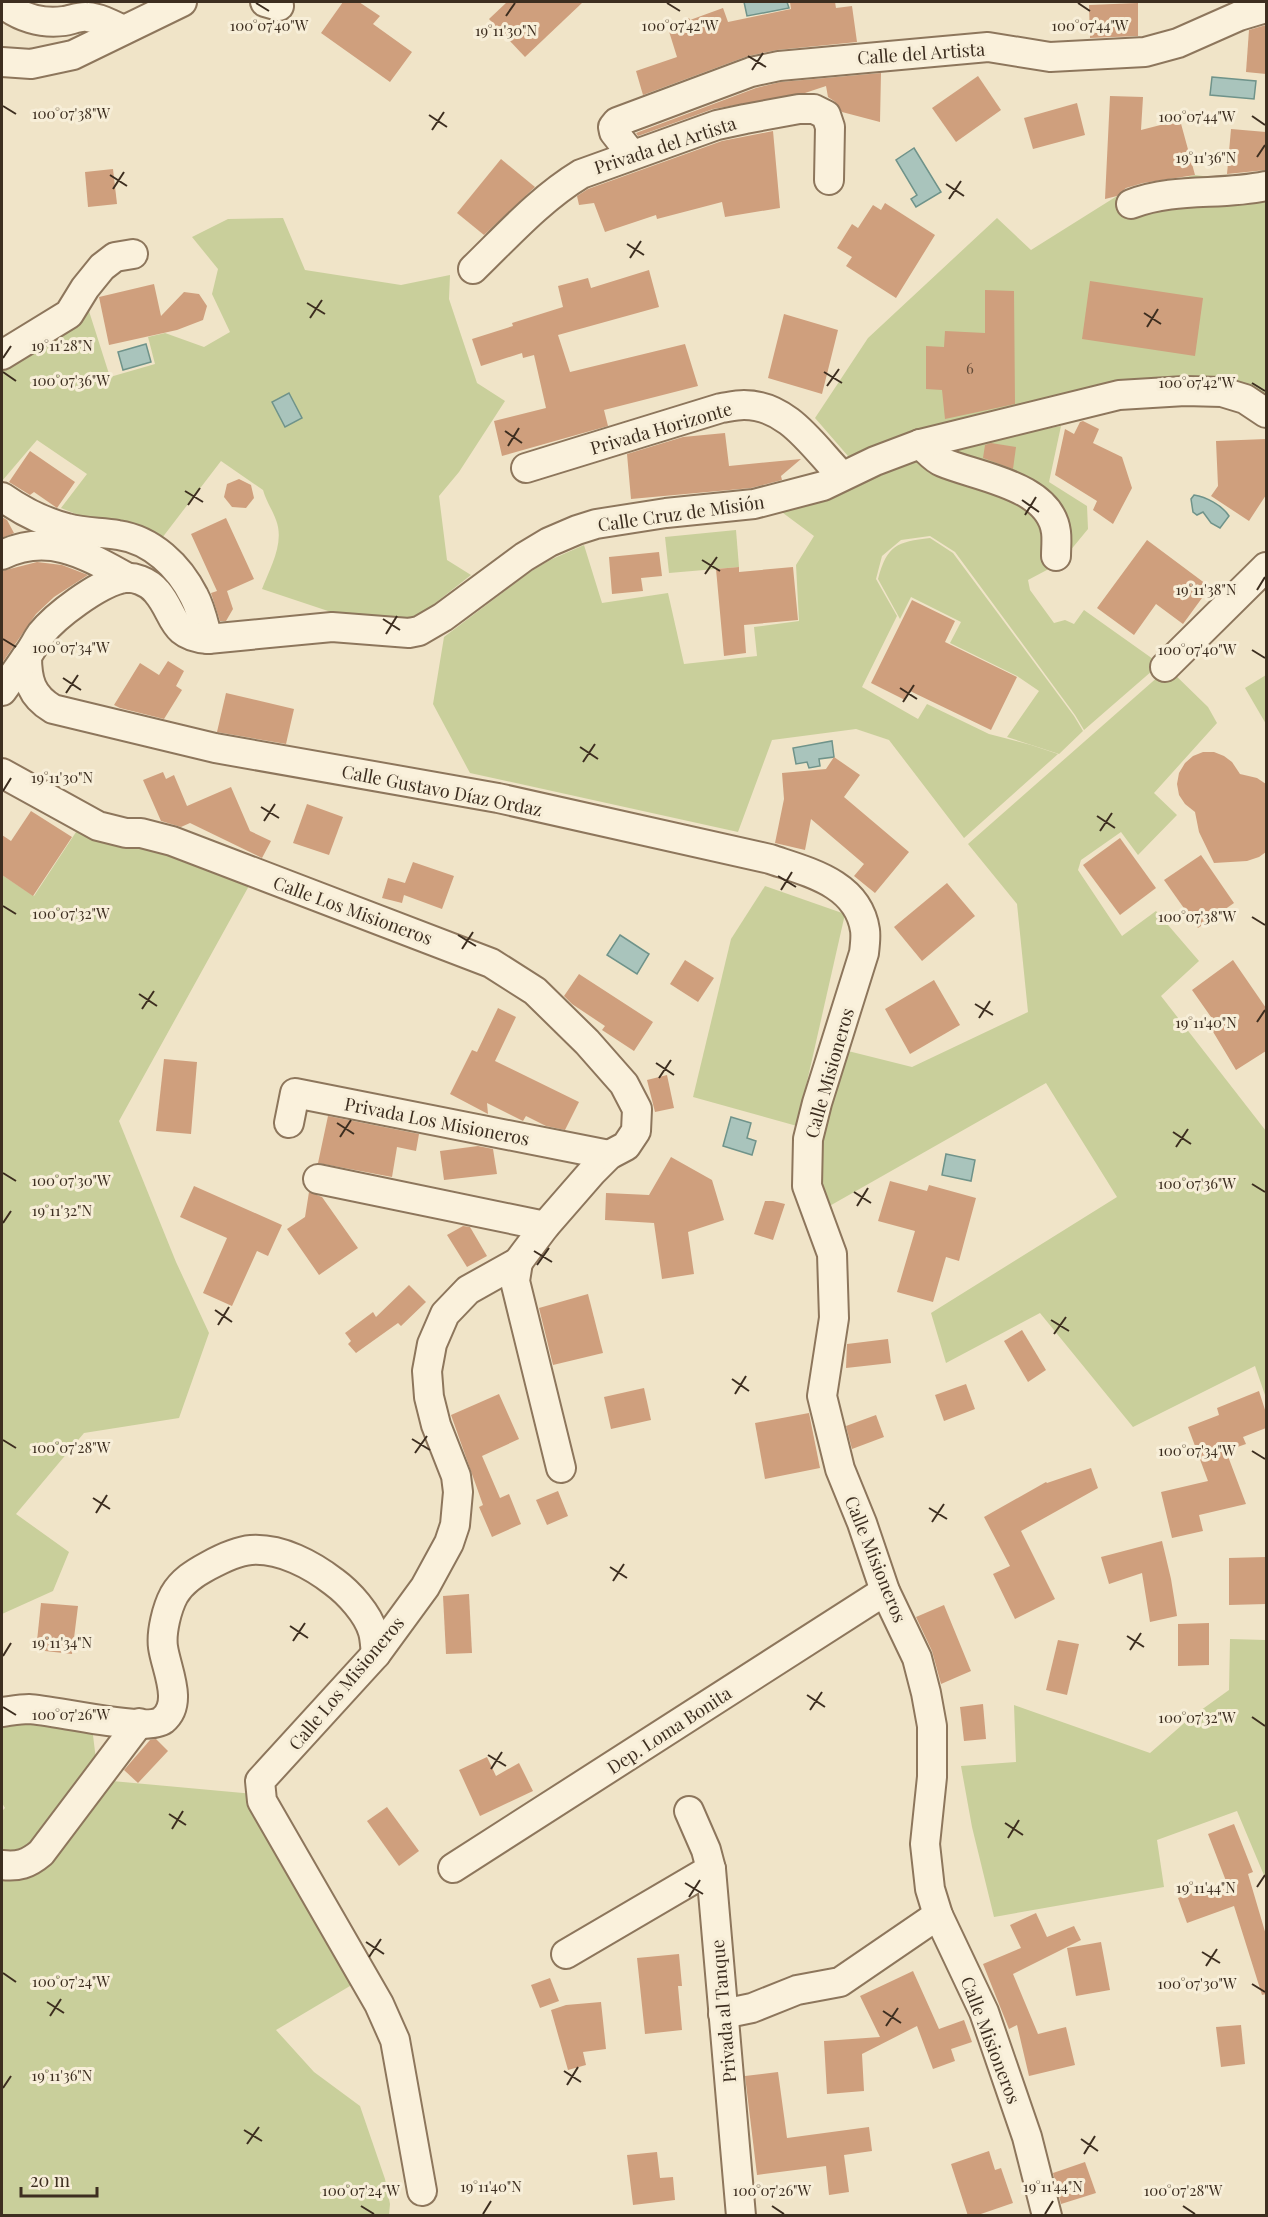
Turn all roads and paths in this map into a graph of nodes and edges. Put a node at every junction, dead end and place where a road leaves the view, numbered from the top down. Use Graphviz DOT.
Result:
graph roads {
  1 [pos="182,2"];
  2 [pos="15,7"];
  3 [pos="1266,9"];
  4 [pos="123,30"];
  5 [pos="2,62"];
  6 [pos="632,155"];
  7 [pos="829,180"];
  8 [pos="1266,186"];
  9 [pos="1131,204"];
  10 [pos="133,254"];
  11 [pos="473,269"];
  12 [pos="2,355"];
  13 [pos="1266,413"];
  14 [pos="920,444"];
  15 [pos="526,468"];
  16 [pos="842,476"];
  17 [pos="2,497"];
  18 [pos="2,555"];
  19 [pos="1056,556"];
  20 [pos="1266,567"];
  21 [pos="128,578"];
  22 [pos="208,639"];
  23 [pos="27,656"];
  24 [pos="1165,667"];
  25 [pos="2,691"];
  26 [pos="2,773"];
  27 [pos="865,930"];
  28 [pos="289,1123"];
  29 [pos="609,1155"];
  30 [pos="318,1179"];
  31 [pos="545,1226"];
  32 [pos="518,1262"];
  33 [pos="561,1468"];
  34 [pos="885,1591"];
  35 [pos="376,1654"];
  36 [pos="2,1712"];
  37 [pos="139,1723"];
  38 [pos="688,1811"];
  39 [pos="2,1865"];
  40 [pos="453,1868"];
  41 [pos="711,1869"];
  42 [pos="938,1915"];
  43 [pos="566,1954"];
  44 [pos="723,2014"];
  45 [pos="422,2191"];
  46 [pos="741,2216"];
  47 [pos="1047,2216"];
  1 -- 4 [label="street"];
  2 -- 4 [label="street"];
  3 -- 6 [label="street, Calle del Artista"];
  4 -- 5 [label="street"];
  6 -- 7 [label="street, Privada del Artista"];
  6 -- 11 [label="street, Privada del Artista"];
  8 -- 9 [label="street"];
  10 -- 12 [label="street"];
  13 -- 14 [label="street, Calle Cruz de Misión"];
  14 -- 16 [label="street, Calle Cruz de Misión"];
  14 -- 19 [label="street"];
  15 -- 16 [label="street, Privada Horizonte"];
  16 -- 22 [label="street, Calle Cruz de Misión"];
  17 -- 22 [label="street"];
  18 -- 21 [label="street, Calle Cruz de Misión"];
  20 -- 24 [label="street"];
  21 -- 22 [label="street, Calle Cruz de Misión"];
  21 -- 23 [label="street"];
  23 -- 25 [label="street"];
  23 -- 27 [label="street, Calle Gustavo Díaz Ordaz"];
  26 -- 29 [label="street, Calle Los Misioneros"];
  27 -- 34 [label="street, Calle Misioneros"];
  28 -- 29 [label="street, Privada Los Misioneros"];
  29 -- 31 [label="street, Calle Los Misioneros"];
  30 -- 31 [label="street"];
  31 -- 32 [label="street, Calle Los Misioneros"];
  32 -- 33 [label="street"];
  32 -- 35 [label="street, Calle Los Misioneros"];
  34 -- 40 [label="street, Dep. Loma Bonita"];
  34 -- 42 [label="street, Calle Misioneros"];
  35 -- 37 [label="street"];
  35 -- 45 [label="street, Calle Los Misioneros"];
  36 -- 37 [label="street"];
  37 -- 39 [label="street"];
  38 -- 41 [label="street, Privada al Tanque"];
  41 -- 43 [label="street"];
  41 -- 44 [label="street, Privada al Tanque"];
  42 -- 44 [label="street"];
  42 -- 47 [label="street, Calle Misioneros"];
  44 -- 46 [label="street, Privada al Tanque"];
}
